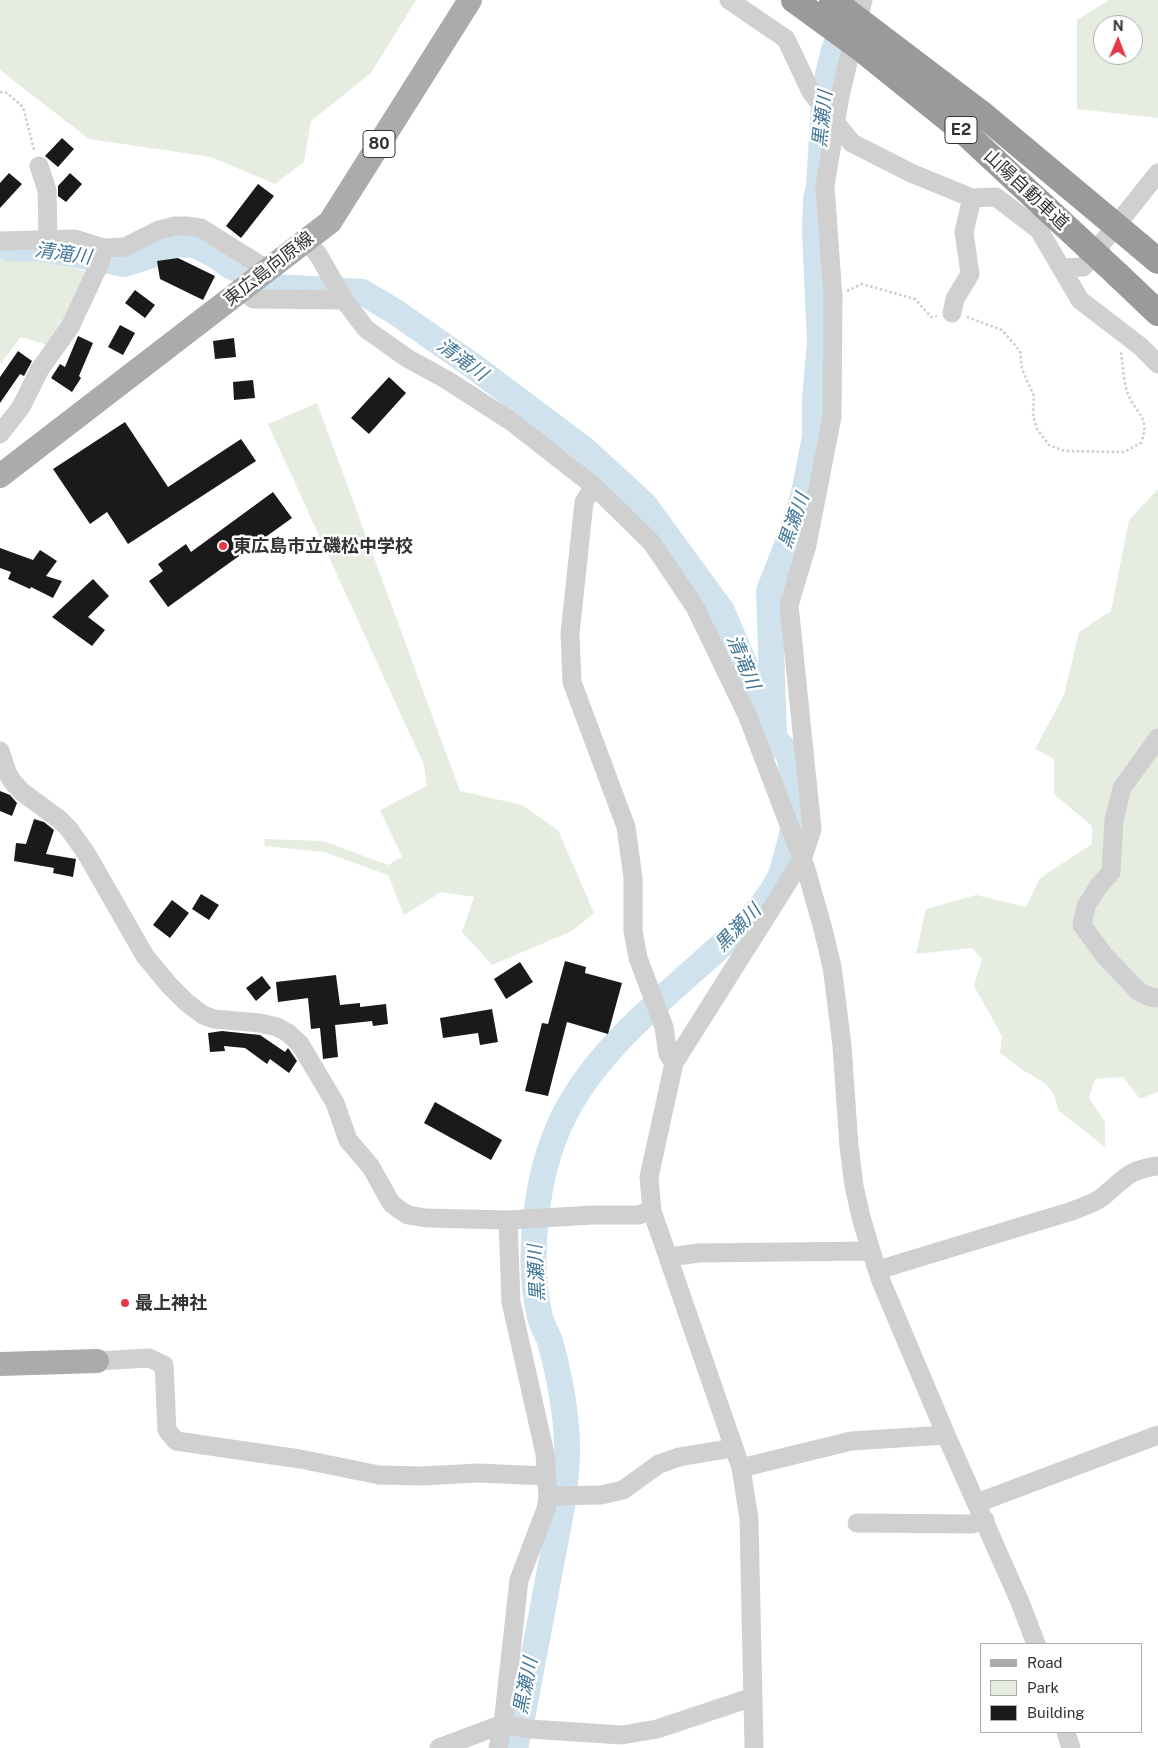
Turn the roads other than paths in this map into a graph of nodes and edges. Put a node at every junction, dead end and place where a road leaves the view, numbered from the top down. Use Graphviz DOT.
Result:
graph roads {
  1 [pos="470,0"];
  2 [pos="729,0"];
  3 [pos="794,0"];
  4 [pos="832,0"];
  5 [pos="863,0"];
  6 [pos="834,120"];
  7 [pos="38,166"];
  8 [pos="1158,173"];
  9 [pos="972,198"];
  10 [pos="48,238"];
  11 [pos="0,241"];
  12 [pos="306,241"];
  13 [pos="1149,253"];
  14 [pos="103,255"];
  15 [pos="1061,268"];
  16 [pos="268,270"];
  17 [pos="246,287"];
  18 [pos="344,300"];
  19 [pos="952,313"];
  20 [pos="1158,313"];
  21 [pos="1158,364"];
  22 [pos="0,434"];
  23 [pos="1,473"];
  24 [pos="594,486"];
  25 [pos="1158,738"];
  26 [pos="0,750"];
  27 [pos="801,860"];
  28 [pos="1158,998"];
  29 [pos="674,1064"];
  30 [pos="1158,1166"];
  31 [pos="652,1211"];
  32 [pos="512,1219"];
  33 [pos="871,1251"];
  34 [pos="669,1256"];
  35 [pos="878,1270"];
  36 [pos="97,1362"];
  37 [pos="0,1364"];
  38 [pos="1158,1434"];
  39 [pos="946,1435"];
  40 [pos="733,1448"];
  41 [pos="741,1468"];
  42 [pos="547,1476"];
  43 [pos="548,1496"];
  44 [pos="978,1503"];
  45 [pos="985,1520"];
  46 [pos="857,1523"];
  47 [pos="1036,1643"];
  48 [pos="753,1697"];
  49 [pos="503,1724"];
  50 [pos="1066,1733"];
  51 [pos="439,1748"];
  52 [pos="498,1748"];
  53 [pos="754,1748"];
  54 [pos="1071,1748"];
  1 -- 12 [label="main road, 東広島向原線 / 80"];
  2 -- 6 [label="street"];
  3 -- 20 [label="highway, 山陽自動車道 / E2, bridge"];
  4 -- 13 [label="highway, 山陽自動車道 / E2, bridge"];
  5 -- 6 [label="street"];
  6 -- 9 [label="street"];
  6 -- 27 [label="street"];
  7 -- 10 [label="street"];
  8 -- 15 [label="street"];
  9 -- 15 [label="street"];
  9 -- 19 [label="street"];
  10 -- 11 [label="street"];
  10 -- 14 [label="street"];
  12 -- 16 [label="main road, 東広島向原線 / 80"];
  12 -- 18 [label="street"];
  14 -- 16 [label="street"];
  14 -- 22 [label="street"];
  15 -- 21 [label="street"];
  16 -- 17 [label="main road, 東広島向原線 / 80"];
  17 -- 18 [label="street"];
  17 -- 23 [label="main road, 東広島向原線 / 80"];
  18 -- 24 [label="street"];
  24 -- 27 [label="street"];
  24 -- 29 [label="street"];
  25 -- 28 [label="street"];
  26 -- 32 [label="street"];
  27 -- 29 [label="street"];
  27 -- 33 [label="street"];
  29 -- 31 [label="street"];
  30 -- 35 [label="street"];
  31 -- 32 [label="street"];
  31 -- 34 [label="street"];
  32 -- 42 [label="street"];
  33 -- 34 [label="street"];
  33 -- 35 [label="street"];
  34 -- 40 [label="street"];
  35 -- 39 [label="street"];
  36 -- 37 [label="main road"];
  36 -- 42 [label="street"];
  38 -- 44 [label="street"];
  39 -- 41 [label="street"];
  39 -- 44 [label="street"];
  40 -- 41 [label="street"];
  40 -- 43 [label="street"];
  41 -- 48 [label="street"];
  42 -- 43 [label="street"];
  43 -- 49 [label="street"];
  44 -- 45 [label="street"];
  45 -- 46 [label="street"];
  45 -- 47 [label="street"];
  48 -- 49 [label="street"];
  48 -- 53 [label="street"];
  49 -- 51 [label="street"];
  49 -- 52 [label="street"];
  50 -- 54 [label="street"];
}
